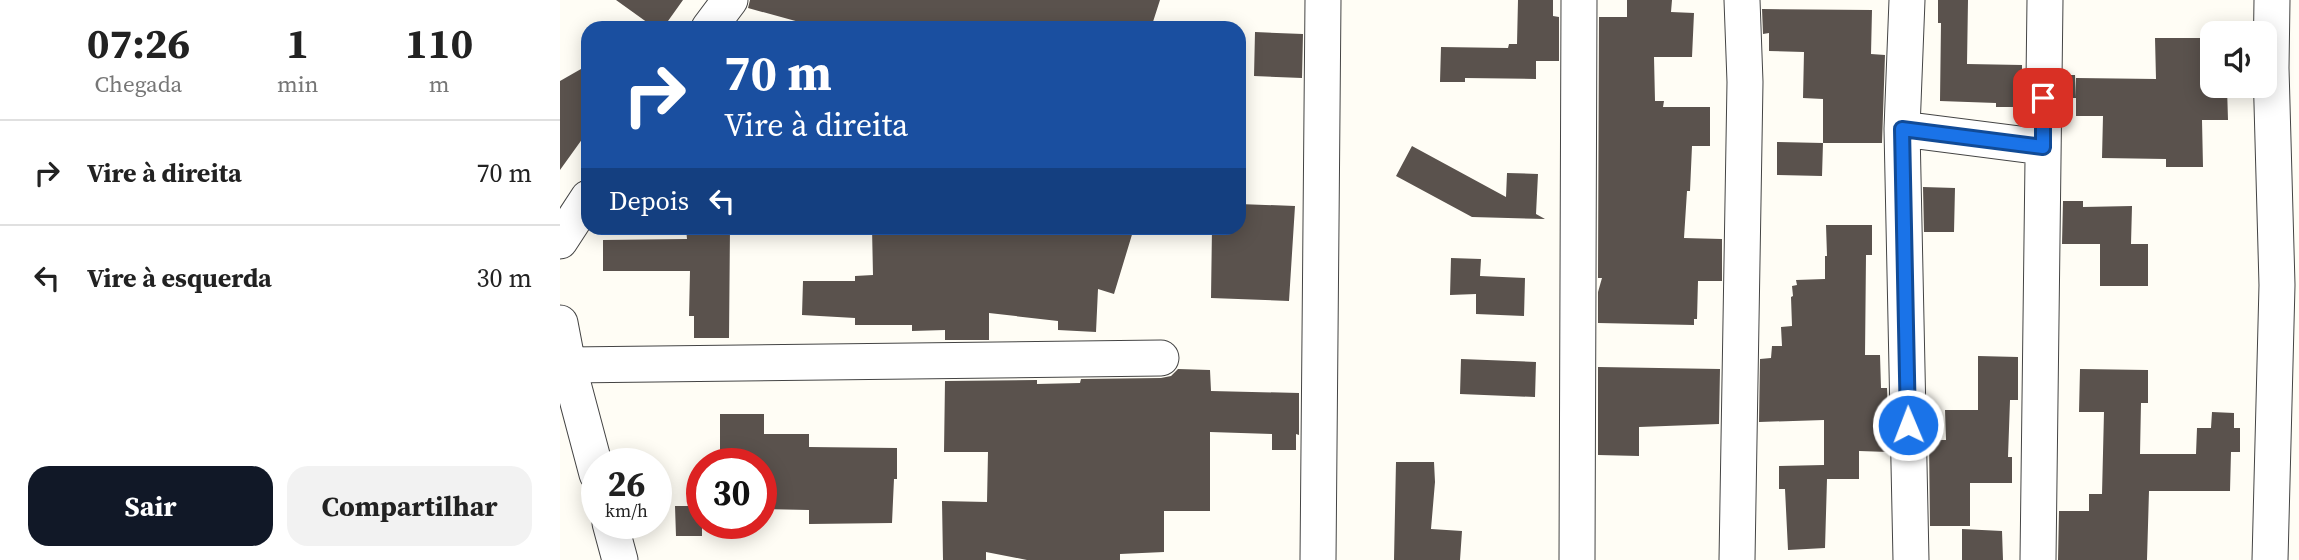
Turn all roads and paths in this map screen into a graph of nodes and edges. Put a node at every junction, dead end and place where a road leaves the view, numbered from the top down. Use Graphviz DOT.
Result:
graph roads {
  1 [pos="730,0"];
  2 [pos="1323,0"];
  3 [pos="1579,0"];
  4 [pos="1742,0"];
  5 [pos="1907,0"];
  6 [pos="2045,0"];
  7 [pos="2272,0"];
  8 [pos="714,21"];
  9 [pos="2285,68"];
  10 [pos="1902,129"];
  11 [pos="2043,147"];
  12 [pos="581,209"];
  13 [pos="560,241"];
  14 [pos="2288,285"];
  15 [pos="560,323"];
  16 [pos="1161,358"];
  17 [pos="568,365"];
  18 [pos="571,423"];
  19 [pos="584,448"];
  20 [pos="2286,460"];
  21 [pos="614,539"];
  22 [pos="620,560"];
  23 [pos="1318,560"];
  24 [pos="1577,560"];
  25 [pos="1737,560"];
  26 [pos="1911,560"];
  27 [pos="2038,560"];
  28 [pos="2270,560"];
  1 -- 8 [label="street"];
  2 -- 23 [label="street"];
  3 -- 24 [label="street"];
  4 -- 25 [label="street"];
  5 -- 10 [label="street"];
  6 -- 11 [label="street"];
  7 -- 9 [label="street"];
  9 -- 14 [label="street"];
  10 -- 11 [label="street"];
  10 -- 26 [label="street"];
  11 -- 27 [label="street"];
  12 -- 13 [label="street"];
  14 -- 20 [label="street"];
  15 -- 17 [label="street"];
  16 -- 17 [label="street"];
  17 -- 18 [label="street"];
  18 -- 19 [label="street"];
  20 -- 28 [label="street"];
  21 -- 22 [label="street"];
}
